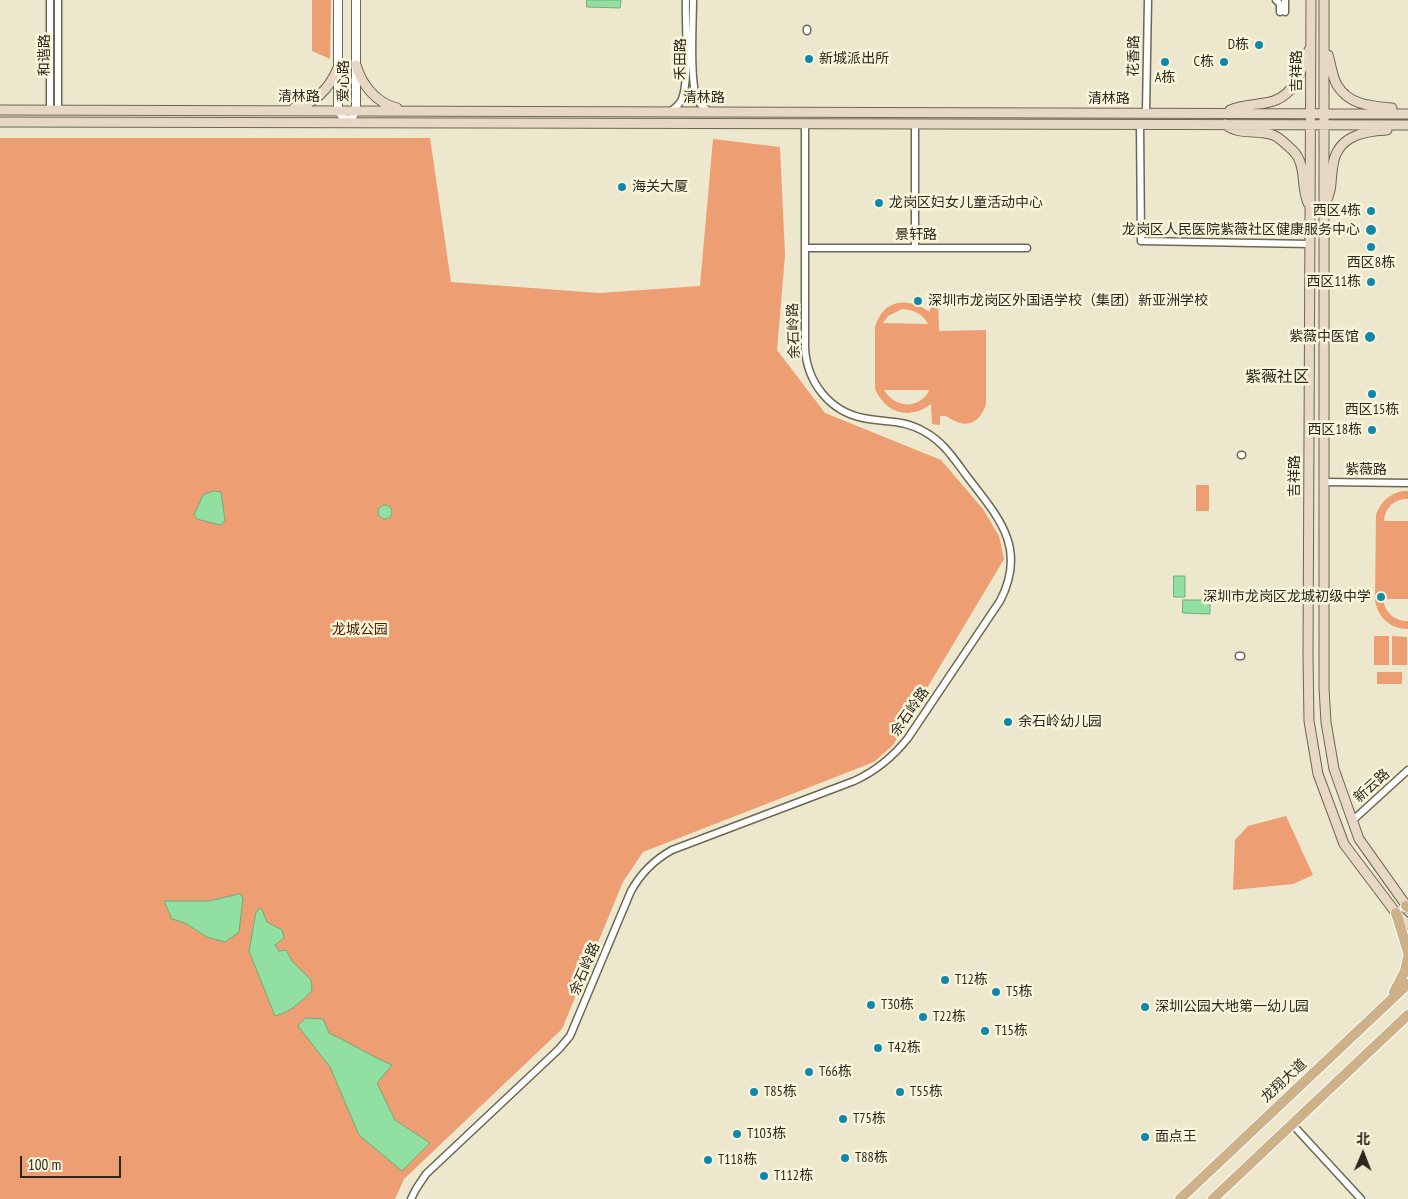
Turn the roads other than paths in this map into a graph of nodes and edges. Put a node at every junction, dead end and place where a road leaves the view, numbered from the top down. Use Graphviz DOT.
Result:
graph roads {
  1 [pos="50,0"];
  2 [pos="58,0"];
  3 [pos="338,0"];
  4 [pos="356,0"];
  5 [pos="686,0"];
  6 [pos="693,0"];
  7 [pos="1148,0"];
  8 [pos="1276,0"];
  9 [pos="1285,0"];
  10 [pos="1311,0"];
  11 [pos="1324,0"];
  12 [pos="1311,45"];
  13 [pos="1324,45"];
  14 [pos="356,65"];
  15 [pos="338,68"];
  16 [pos="0,110"];
  17 [pos="54,110"];
  18 [pos="284,111"];
  19 [pos="338,111"];
  20 [pos="356,111"];
  21 [pos="407,111"];
  22 [pos="669,112"];
  23 [pos="710,112"];
  24 [pos="1146,112"];
  25 [pos="1203,113"];
  26 [pos="1226,113"];
  27 [pos="1310,113"];
  28 [pos="1324,113"];
  29 [pos="1407,114"];
  30 [pos="0,122"];
  31 [pos="348,123"];
  32 [pos="805,124"];
  33 [pos="915,124"];
  34 [pos="1140,124"];
  35 [pos="1184,124"];
  36 [pos="1225,124"];
  37 [pos="1310,125"];
  38 [pos="1324,125"];
  39 [pos="1407,125"];
  40 [pos="1323,206"];
  41 [pos="1310,208"];
  42 [pos="1310,244"];
  43 [pos="805,248"];
  44 [pos="915,248"];
  45 [pos="1027,248"];
  46 [pos="1324,482"];
  47 [pos="1408,483"];
  48 [pos="1408,770"];
  49 [pos="1352,821"];
  50 [pos="1407,907"];
  51 [pos="1396,913"];
  52 [pos="1408,924"];
  53 [pos="1408,952"];
  54 [pos="1408,957"];
  55 [pos="1408,984"];
  56 [pos="1387,1004"];
  57 [pos="1406,1017"];
  58 [pos="1292,1124"];
  59 [pos="411,1199"];
  60 [pos="1180,1199"];
  61 [pos="1213,1199"];
  62 [pos="1361,1199"];
  1 -- 17 [label="street, 和谐路"];
  2 -- 17 [label="street, 和谐路"];
  3 -- 15 [label="street, 爱心路"];
  4 -- 14 [label="street, 爱心路"];
  5 -- 22 [label="street, 禾田路"];
  6 -- 23 [label="street, 禾田路"];
  7 -- 24 [label="street, 花香路"];
  8 -- 9 [label="street"];
  10 -- 12 [label="main road, 吉祥路"];
  11 -- 13 [label="main road, 吉祥路"];
  12 -- 26 [label="main road"];
  12 -- 27 [label="main road, 吉祥路"];
  13 -- 28 [label="main road, 吉祥路"];
  13 -- 29 [label="main road"];
  14 -- 20 [label="street, 爱心路"];
  14 -- 21 [label="main road"];
  15 -- 18 [label="main road"];
  15 -- 19 [label="street, 爱心路"];
  16 -- 17 [label="main road, 清林路"];
  17 -- 18 [label="main road, 清林路"];
  18 -- 19 [label="main road, 清林路"];
  19 -- 20 [label="main road, 清林路"];
  19 -- 31 [label="street, 爱心路"];
  20 -- 21 [label="main road, 清林路"];
  20 -- 31 [label="street, 爱心路"];
  21 -- 22 [label="main road, 清林路"];
  22 -- 23 [label="main road, 清林路"];
  23 -- 24 [label="main road, 清林路"];
  24 -- 25 [label="main road, 清林路"];
  25 -- 26 [label="main road, 清林路"];
  25 -- 35 [label="main road"];
  26 -- 27 [label="main road, 清林路"];
  27 -- 28 [label="main road, 清林路"];
  27 -- 37 [label="main road, 吉祥路"];
  28 -- 29 [label="main road, 清林路"];
  28 -- 38 [label="main road, 吉祥路"];
  30 -- 31 [label="main road, 清林路"];
  31 -- 32 [label="main road, 清林路"];
  32 -- 33 [label="main road, 清林路"];
  32 -- 43 [label="street, 余石岭路"];
  33 -- 34 [label="main road, 清林路"];
  33 -- 44 [label="street"];
  34 -- 35 [label="main road, 清林路"];
  34 -- 42 [label="street"];
  35 -- 36 [label="main road, 清林路"];
  36 -- 37 [label="main road, 清林路"];
  36 -- 41 [label="main road"];
  37 -- 38 [label="main road, 清林路"];
  37 -- 41 [label="main road, 吉祥路"];
  38 -- 39 [label="main road, 清林路"];
  38 -- 40 [label="main road, 吉祥路"];
  39 -- 40 [label="main road"];
  40 -- 46 [label="main road, 吉祥路"];
  41 -- 42 [label="main road, 吉祥路"];
  42 -- 51 [label="main road, 吉祥路"];
  43 -- 44 [label="street, 景轩路"];
  43 -- 59 [label="street, 余石岭路"];
  44 -- 45 [label="street, 景轩路"];
  46 -- 47 [label="street, 紫薇路"];
  46 -- 49 [label="main road, 吉祥路"];
  48 -- 49 [label="street, 新云路"];
  49 -- 50 [label="main road, 吉祥路"];
  51 -- 52 [label="main road, 吉祥路"];
  51 -- 53 [label="main road"];
  54 -- 56 [label="main road"];
  55 -- 56 [label="main road, 龙翔大道"];
  56 -- 60 [label="main road, 龙翔大道"];
  57 -- 58 [label="main road"];
  58 -- 61 [label="main road"];
  58 -- 62 [label="street"];
}
